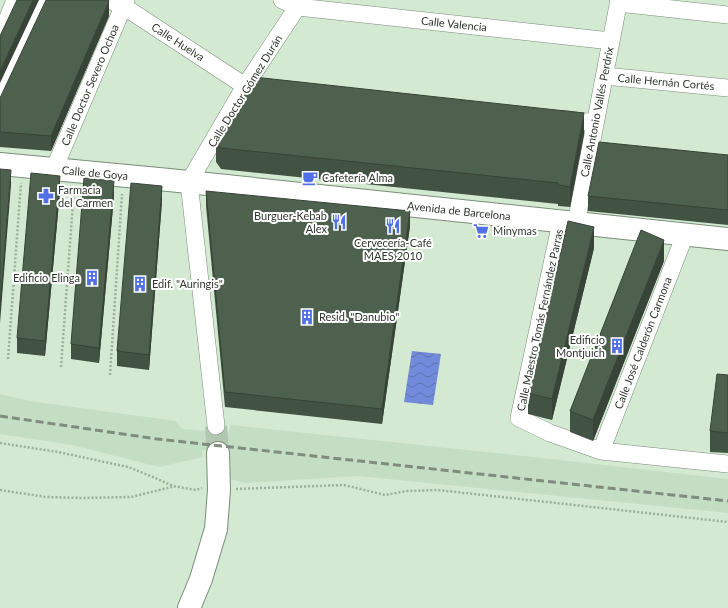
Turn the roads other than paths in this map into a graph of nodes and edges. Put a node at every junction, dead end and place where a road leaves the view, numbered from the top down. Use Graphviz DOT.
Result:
graph roads {
  1 [pos="15,0"];
  2 [pos="44,0"];
  3 [pos="282,0"];
  4 [pos="120,2"];
  5 [pos="618,2"];
  6 [pos="300,4"];
  7 [pos="728,15"];
  8 [pos="2,22"];
  9 [pos="611,41"];
  10 [pos="605,76"];
  11 [pos="245,86"];
  12 [pos="728,88"];
  13 [pos="285,90"];
  14 [pos="0,102"];
  15 [pos="546,118"];
  16 [pos="595,123"];
  17 [pos="0,164"];
  18 [pos="54,169"];
  19 [pos="189,182"];
  20 [pos="568,222"];
  21 [pos="685,235"];
  22 [pos="728,239"];
  23 [pos="216,426"];
  24 [pos="601,451"];
  25 [pos="218,453"];
  26 [pos="728,464"];
  27 [pos="189,608"];
  1 -- 8 [label="street"];
  2 -- 14 [label="street"];
  3 -- 6 [label="street, Calle Valencia"];
  4 -- 11 [label="street, Calle Huelva"];
  4 -- 18 [label="street, Calle Doctor Severo Ochoa"];
  5 -- 7 [label="street"];
  5 -- 9 [label="street, Calle Antonio Vallés Perdrix"];
  6 -- 9 [label="street, Calle Valencia"];
  6 -- 11 [label="street, Calle Doctor Gómez Durán"];
  9 -- 10 [label="street, Calle Antonio Vallés Perdrix"];
  10 -- 12 [label="street, Calle Hernán Cortés"];
  10 -- 16 [label="street, Calle Antonio Vallés Perdrix"];
  11 -- 13 [label="street"];
  11 -- 19 [label="street, Calle Doctor Gómez Durán"];
  15 -- 16 [label="street"];
  16 -- 20 [label="street, Calle Antonio Vallés Perdrix"];
  17 -- 18 [label="street, Calle de Goya"];
  18 -- 19 [label="street, Calle de Goya"];
  19 -- 20 [label="street, Avenida de Barcelona"];
  19 -- 23 [label="street"];
  20 -- 21 [label="street, Avenida de Barcelona"];
  20 -- 24 [label="street, Calle Maestro Tomás Fernández Parras"];
  21 -- 22 [label="street, Avenida de Barcelona"];
  21 -- 24 [label="street, Calle José Calderón Carmona"];
  24 -- 26 [label="street"];
  25 -- 27 [label="street"];
}
